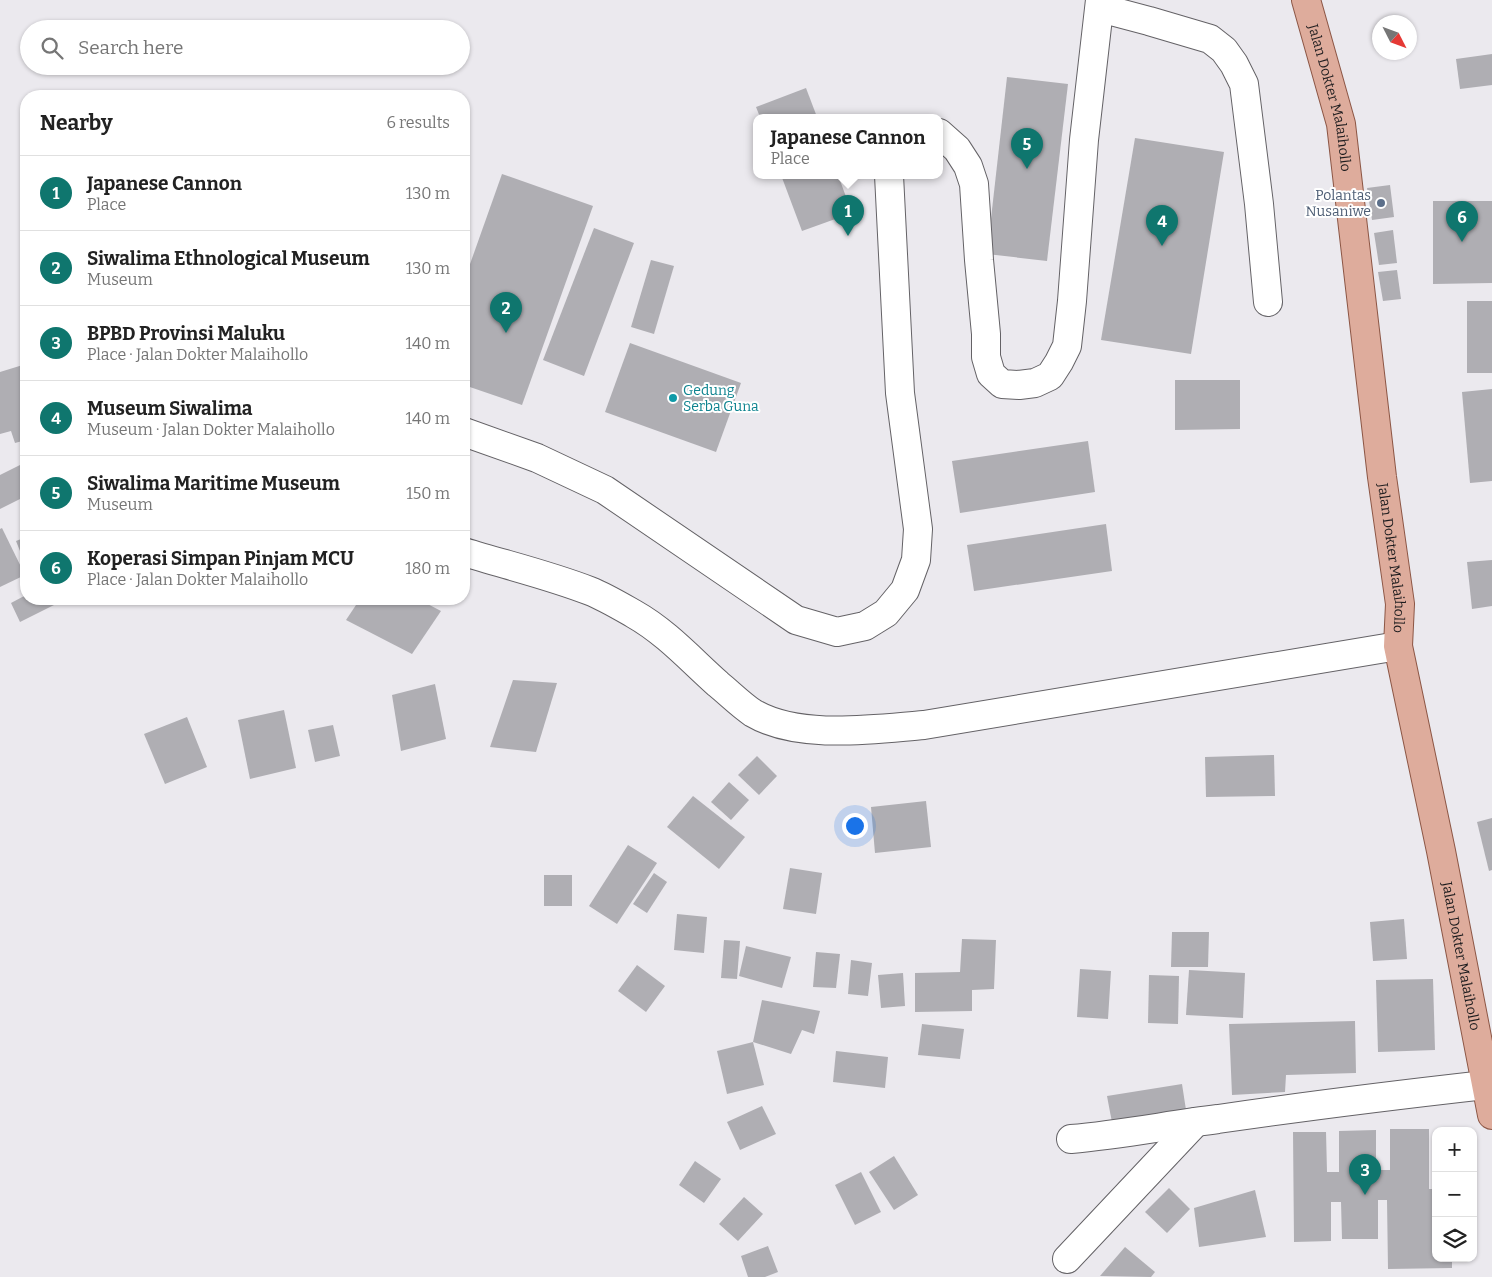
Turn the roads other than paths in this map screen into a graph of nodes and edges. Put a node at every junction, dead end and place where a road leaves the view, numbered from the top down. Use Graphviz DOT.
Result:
graph roads {
  1 [pos="1306,0"];
  2 [pos="1100,4"];
  3 [pos="943,137"];
  4 [pos="888,179"];
  5 [pos="1268,302"];
  6 [pos="470,434"];
  7 [pos="470,554"];
  8 [pos="1398,646"];
  9 [pos="1485,1084"];
  10 [pos="1492,1115"];
  11 [pos="1196,1122"];
  12 [pos="1071,1140"];
  13 [pos="1067,1259"];
  1 -- 8 [label="main road, Jalan Dokter Malaihollo"];
  2 -- 3 [label="street"];
  2 -- 5 [label="street"];
  4 -- 6 [label="street"];
  7 -- 8 [label="street"];
  8 -- 9 [label="main road, Jalan Dokter Malaihollo"];
  9 -- 10 [label="main road, Jalan Dokter Malaihollo"];
  9 -- 11 [label="street"];
  11 -- 12 [label="street"];
  11 -- 13 [label="street"];
}
